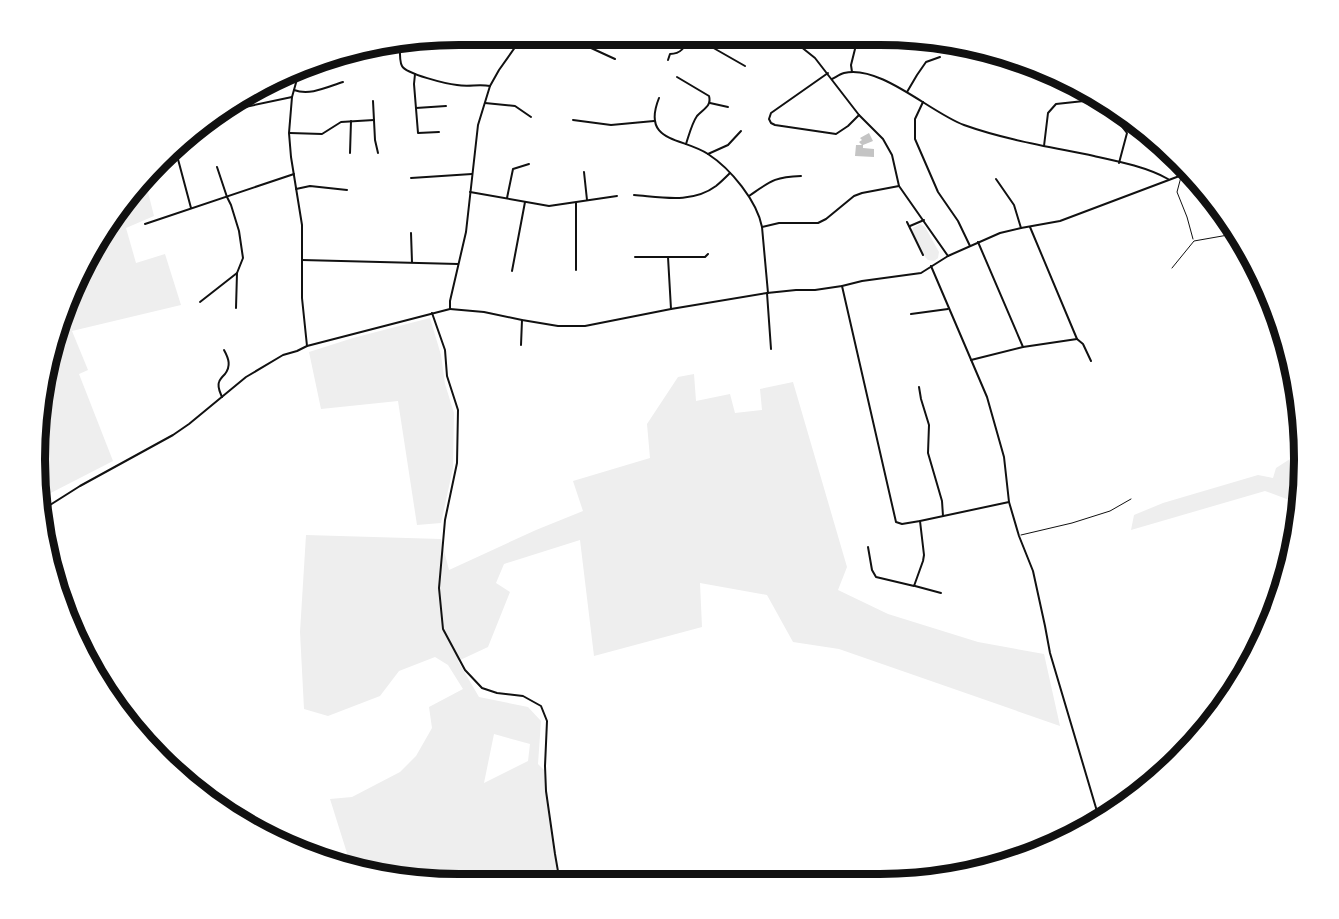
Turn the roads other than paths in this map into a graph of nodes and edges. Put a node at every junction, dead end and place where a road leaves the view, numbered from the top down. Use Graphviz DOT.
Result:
graph roads {
  1 [pos="517,45"];
  2 [pos="584,45"];
  3 [pos="686,45"];
  4 [pos="708,45"];
  5 [pos="798,45"];
  6 [pos="856,45"];
  7 [pos="400,50"];
  8 [pos="940,57"];
  9 [pos="615,60"];
  10 [pos="668,60"];
  11 [pos="745,66"];
  12 [pos="852,72"];
  13 [pos="828,73"];
  14 [pos="415,74"];
  15 [pos="677,77"];
  16 [pos="297,79"];
  17 [pos="832,79"];
  18 [pos="343,82"];
  19 [pos="490,86"];
  20 [pos="294,90"];
  21 [pos="907,92"];
  22 [pos="292,97"];
  23 [pos="658,98"];
  24 [pos="1084,101"];
  25 [pos="373,102"];
  26 [pos="923,102"];
  27 [pos="710,103"];
  28 [pos="485,104"];
  29 [pos="446,106"];
  30 [pos="245,107"];
  31 [pos="728,107"];
  32 [pos="416,108"];
  33 [pos="859,115"];
  34 [pos="531,117"];
  35 [pos="374,120"];
  36 [pos="573,120"];
  37 [pos="351,121"];
  38 [pos="654,121"];
  39 [pos="1120,124"];
  40 [pos="741,131"];
  41 [pos="439,132"];
  42 [pos="289,133"];
  43 [pos="686,144"];
  44 [pos="1044,146"];
  45 [pos="350,153"];
  46 [pos="378,153"];
  47 [pos="708,154"];
  48 [pos="177,156"];
  49 [pos="1119,162"];
  50 [pos="529,164"];
  51 [pos="217,167"];
  52 [pos="584,172"];
  53 [pos="730,173"];
  54 [pos="294,174"];
  55 [pos="472,174"];
  56 [pos="1182,175"];
  57 [pos="801,176"];
  58 [pos="411,178"];
  59 [pos="1168,179"];
  60 [pos="996,180"];
  61 [pos="899,186"];
  62 [pos="296,189"];
  63 [pos="347,190"];
  64 [pos="470,192"];
  65 [pos="634,195"];
  66 [pos="617,196"];
  67 [pos="749,196"];
  68 [pos="227,197"];
  69 [pos="507,198"];
  70 [pos="587,200"];
  71 [pos="525,202"];
  72 [pos="576,203"];
  73 [pos="191,208"];
  74 [pos="924,220"];
  75 [pos="907,222"];
  76 [pos="145,224"];
  77 [pos="1030,226"];
  78 [pos="762,227"];
  79 [pos="909,227"];
  80 [pos="1022,228"];
  81 [pos="411,232"];
  82 [pos="1228,235"];
  83 [pos="1194,241"];
  84 [pos="978,242"];
  85 [pos="970,246"];
  86 [pos="708,254"];
  87 [pos="923,255"];
  88 [pos="948,256"];
  89 [pos="635,257"];
  90 [pos="668,257"];
  91 [pos="302,260"];
  92 [pos="412,262"];
  93 [pos="458,264"];
  94 [pos="931,266"];
  95 [pos="1172,268"];
  96 [pos="576,270"];
  97 [pos="512,271"];
  98 [pos="237,273"];
  99 [pos="842,286"];
  100 [pos="768,293"];
  101 [pos="200,302"];
  102 [pos="236,308"];
  103 [pos="450,309"];
  104 [pos="671,309"];
  105 [pos="948,309"];
  106 [pos="432,313"];
  107 [pos="911,314"];
  108 [pos="522,321"];
  109 [pos="1077,339"];
  110 [pos="521,345"];
  111 [pos="307,346"];
  112 [pos="1023,347"];
  113 [pos="771,349"];
  114 [pos="224,350"];
  115 [pos="971,360"];
  116 [pos="1091,361"];
  117 [pos="919,387"];
  118 [pos="222,397"];
  119 [pos="1131,499"];
  120 [pos="1009,502"];
  121 [pos="48,506"];
  122 [pos="943,516"];
  123 [pos="920,521"];
  124 [pos="1019,536"];
  125 [pos="868,547"];
  126 [pos="914,586"];
  127 [pos="941,593"];
  128 [pos="1097,812"];
  129 [pos="558,874"];
  1 -- 19 [label="street"];
  2 -- 9 [label="street"];
  3 -- 10 [label="street"];
  4 -- 11 [label="street"];
  5 -- 13 [label="street"];
  6 -- 12 [label="street"];
  7 -- 14 [label="street"];
  8 -- 21 [label="street"];
  12 -- 17 [label="street"];
  12 -- 21 [label="street"];
  13 -- 17 [label="street"];
  13 -- 33 [label="street"];
  14 -- 19 [label="street"];
  14 -- 32 [label="street"];
  15 -- 27 [label="street"];
  16 -- 20 [label="street"];
  17 -- 33 [label="street"];
  18 -- 20 [label="street"];
  19 -- 28 [label="street"];
  20 -- 22 [label="street"];
  21 -- 26 [label="street"];
  22 -- 30 [label="street"];
  22 -- 42 [label="street"];
  23 -- 38 [label="street"];
  24 -- 44 [label="street"];
  25 -- 35 [label="street"];
  26 -- 44 [label="street"];
  26 -- 85 [label="street"];
  27 -- 31 [label="street"];
  27 -- 43 [label="street"];
  28 -- 34 [label="street"];
  28 -- 55 [label="street"];
  29 -- 32 [label="street"];
  32 -- 41 [label="street"];
  33 -- 61 [label="street"];
  35 -- 37 [label="street"];
  35 -- 46 [label="street"];
  36 -- 38 [label="street"];
  37 -- 42 [label="street"];
  37 -- 45 [label="street"];
  38 -- 43 [label="street"];
  39 -- 49 [label="street"];
  40 -- 47 [label="street"];
  42 -- 54 [label="street"];
  43 -- 47 [label="street"];
  44 -- 49 [label="street"];
  47 -- 53 [label="street"];
  48 -- 73 [label="street"];
  49 -- 59 [label="street"];
  50 -- 69 [label="street"];
  51 -- 68 [label="street"];
  52 -- 70 [label="street"];
  53 -- 65 [label="street"];
  53 -- 67 [label="street"];
  54 -- 62 [label="street"];
  54 -- 68 [label="street"];
  55 -- 58 [label="street"];
  55 -- 64 [label="street"];
  56 -- 59 [label="street"];
  56 -- 83 [label="lane"];
  57 -- 67 [label="street"];
  59 -- 77 [label="street"];
  60 -- 80 [label="street"];
  61 -- 74 [label="street"];
  61 -- 78 [label="street"];
  62 -- 63 [label="street"];
  62 -- 91 [label="street"];
  64 -- 69 [label="street"];
  64 -- 93 [label="street"];
  66 -- 70 [label="street"];
  67 -- 78 [label="street"];
  68 -- 73 [label="street"];
  68 -- 98 [label="street"];
  69 -- 71 [label="street"];
  70 -- 72 [label="street"];
  71 -- 72 [label="street"];
  71 -- 97 [label="street"];
  72 -- 96 [label="street"];
  73 -- 76 [label="street"];
  74 -- 79 [label="street"];
  74 -- 88 [label="street"];
  75 -- 79 [label="street"];
  77 -- 80 [label="street"];
  77 -- 109 [label="street"];
  78 -- 100 [label="street"];
  79 -- 87 [label="street"];
  80 -- 84 [label="street"];
  81 -- 92 [label="street"];
  82 -- 83 [label="lane"];
  83 -- 95 [label="lane"];
  84 -- 85 [label="street"];
  84 -- 112 [label="street"];
  85 -- 88 [label="street"];
  86 -- 90 [label="street"];
  88 -- 94 [label="street"];
  89 -- 90 [label="street"];
  90 -- 104 [label="street"];
  91 -- 92 [label="street"];
  91 -- 111 [label="street"];
  92 -- 93 [label="street"];
  93 -- 103 [label="street"];
  94 -- 99 [label="street"];
  94 -- 105 [label="street"];
  98 -- 101 [label="street"];
  98 -- 102 [label="street"];
  99 -- 100 [label="street"];
  99 -- 123 [label="street"];
  100 -- 104 [label="street"];
  100 -- 113 [label="street"];
  103 -- 106 [label="street"];
  103 -- 108 [label="street"];
  104 -- 108 [label="street"];
  105 -- 107 [label="street"];
  105 -- 115 [label="street"];
  106 -- 111 [label="street"];
  106 -- 129 [label="street"];
  108 -- 110 [label="street"];
  109 -- 112 [label="street"];
  109 -- 116 [label="street"];
  111 -- 118 [label="street"];
  112 -- 115 [label="street"];
  114 -- 118 [label="street"];
  115 -- 120 [label="street"];
  117 -- 122 [label="street"];
  118 -- 121 [label="street"];
  119 -- 124 [label="lane"];
  120 -- 122 [label="street"];
  120 -- 124 [label="street"];
  122 -- 123 [label="street"];
  123 -- 126 [label="street"];
  124 -- 128 [label="street"];
  125 -- 126 [label="street"];
  126 -- 127 [label="street"];
}
